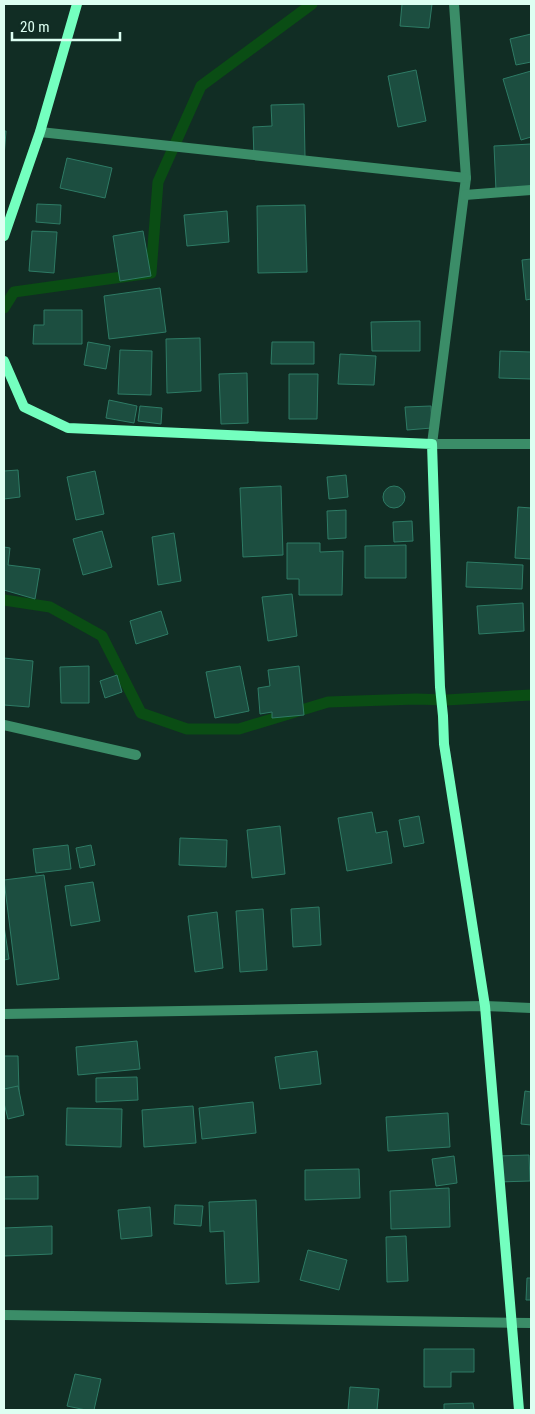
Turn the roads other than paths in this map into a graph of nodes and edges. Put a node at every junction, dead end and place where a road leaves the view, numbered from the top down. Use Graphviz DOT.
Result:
graph roads {
  1 [pos="77,4"];
  2 [pos="454,4"];
  3 [pos="40,132"];
  4 [pos="466,178"];
  5 [pos="531,190"];
  6 [pos="465,195"];
  7 [pos="4,236"];
  8 [pos="4,361"];
  9 [pos="432,444"];
  10 [pos="531,444"];
  11 [pos="4,725"];
  12 [pos="136,755"];
  13 [pos="485,1006"];
  14 [pos="531,1008"];
  15 [pos="4,1014"];
  16 [pos="4,1315"];
  17 [pos="512,1322"];
  18 [pos="531,1323"];
  19 [pos="519,1410"];
  1 -- 3 [label="street"];
  2 -- 4 [label="street"];
  3 -- 4 [label="street"];
  3 -- 7 [label="street"];
  4 -- 6 [label="street"];
  5 -- 6 [label="street"];
  6 -- 9 [label="street"];
  8 -- 9 [label="street"];
  9 -- 10 [label="street"];
  9 -- 13 [label="street"];
  11 -- 12 [label="street"];
  13 -- 14 [label="street"];
  13 -- 15 [label="street"];
  13 -- 17 [label="street"];
  16 -- 17 [label="street"];
  17 -- 18 [label="street"];
  17 -- 19 [label="street"];
}
